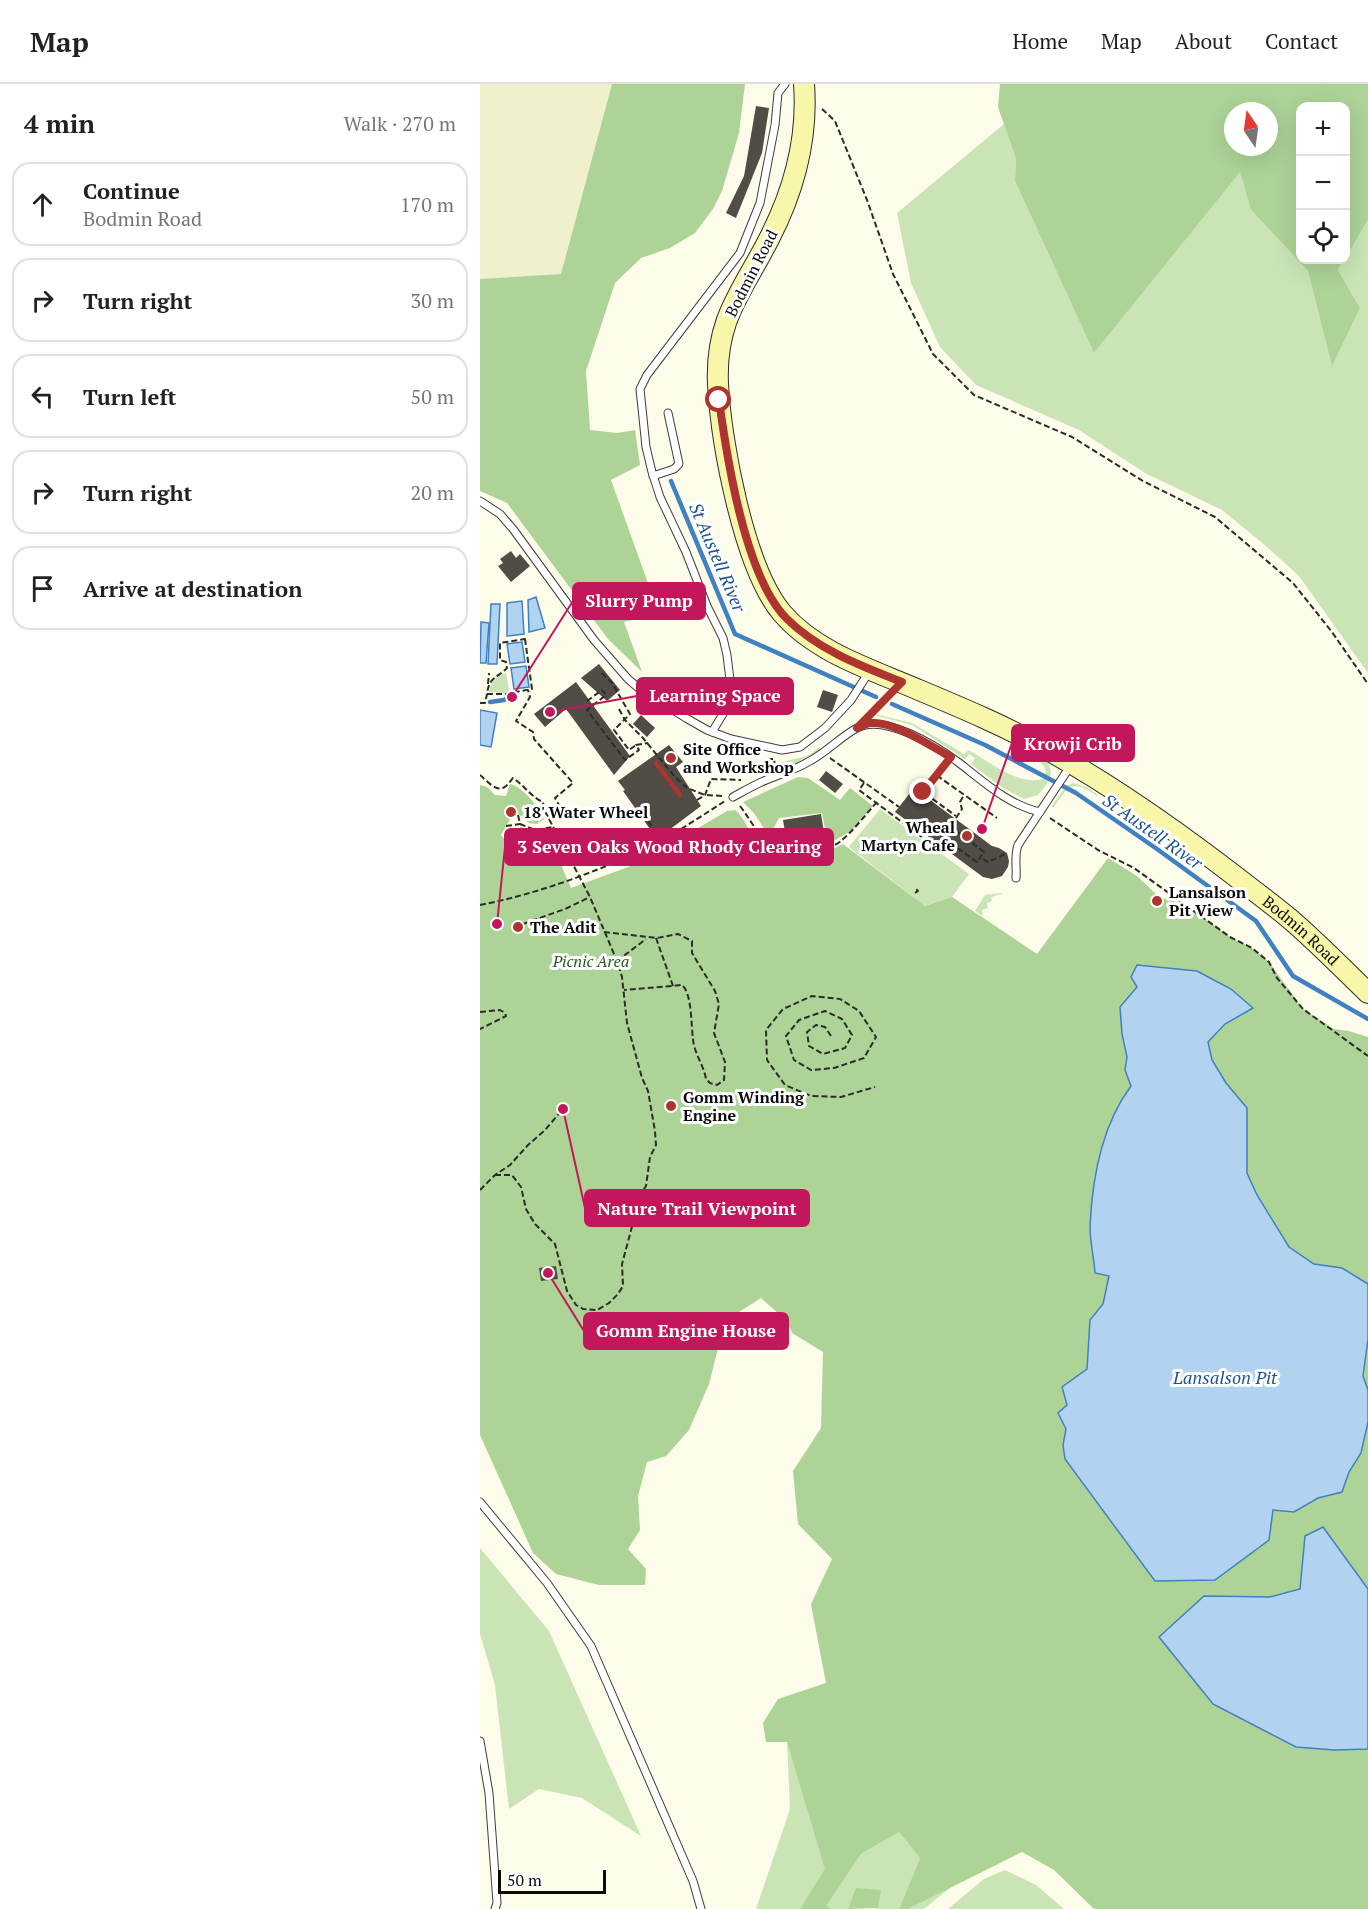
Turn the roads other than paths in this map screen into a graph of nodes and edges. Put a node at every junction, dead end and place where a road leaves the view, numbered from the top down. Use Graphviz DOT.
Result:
graph roads {
  1 [pos="785,84"];
  2 [pos="804,88"];
  3 [pos="668,413"];
  4 [pos="653,476"];
  5 [pos="480,501"];
  6 [pos="867,675"];
  7 [pos="712,732"];
  8 [pos="1068,768"];
  9 [pos="733,797"];
  10 [pos="1040,812"];
  11 [pos="1016,878"];
  12 [pos="1368,993"];
  13 [pos="480,1502"];
  14 [pos="480,1742"];
  15 [pos="495,1909"];
  16 [pos="701,1909"];
  1 -- 4 [label="lane"];
  2 -- 6 [label="main road, Bodmin Road"];
  3 -- 4 [label="lane"];
  4 -- 7 [label="lane"];
  5 -- 7 [label="lane"];
  6 -- 7 [label="lane"];
  6 -- 8 [label="main road, Bodmin Road"];
  8 -- 10 [label="lane"];
  8 -- 12 [label="main road, Bodmin Road"];
  9 -- 10 [label="lane"];
  10 -- 11 [label="lane"];
  13 -- 16 [label="lane"];
  14 -- 15 [label="lane"];
}
